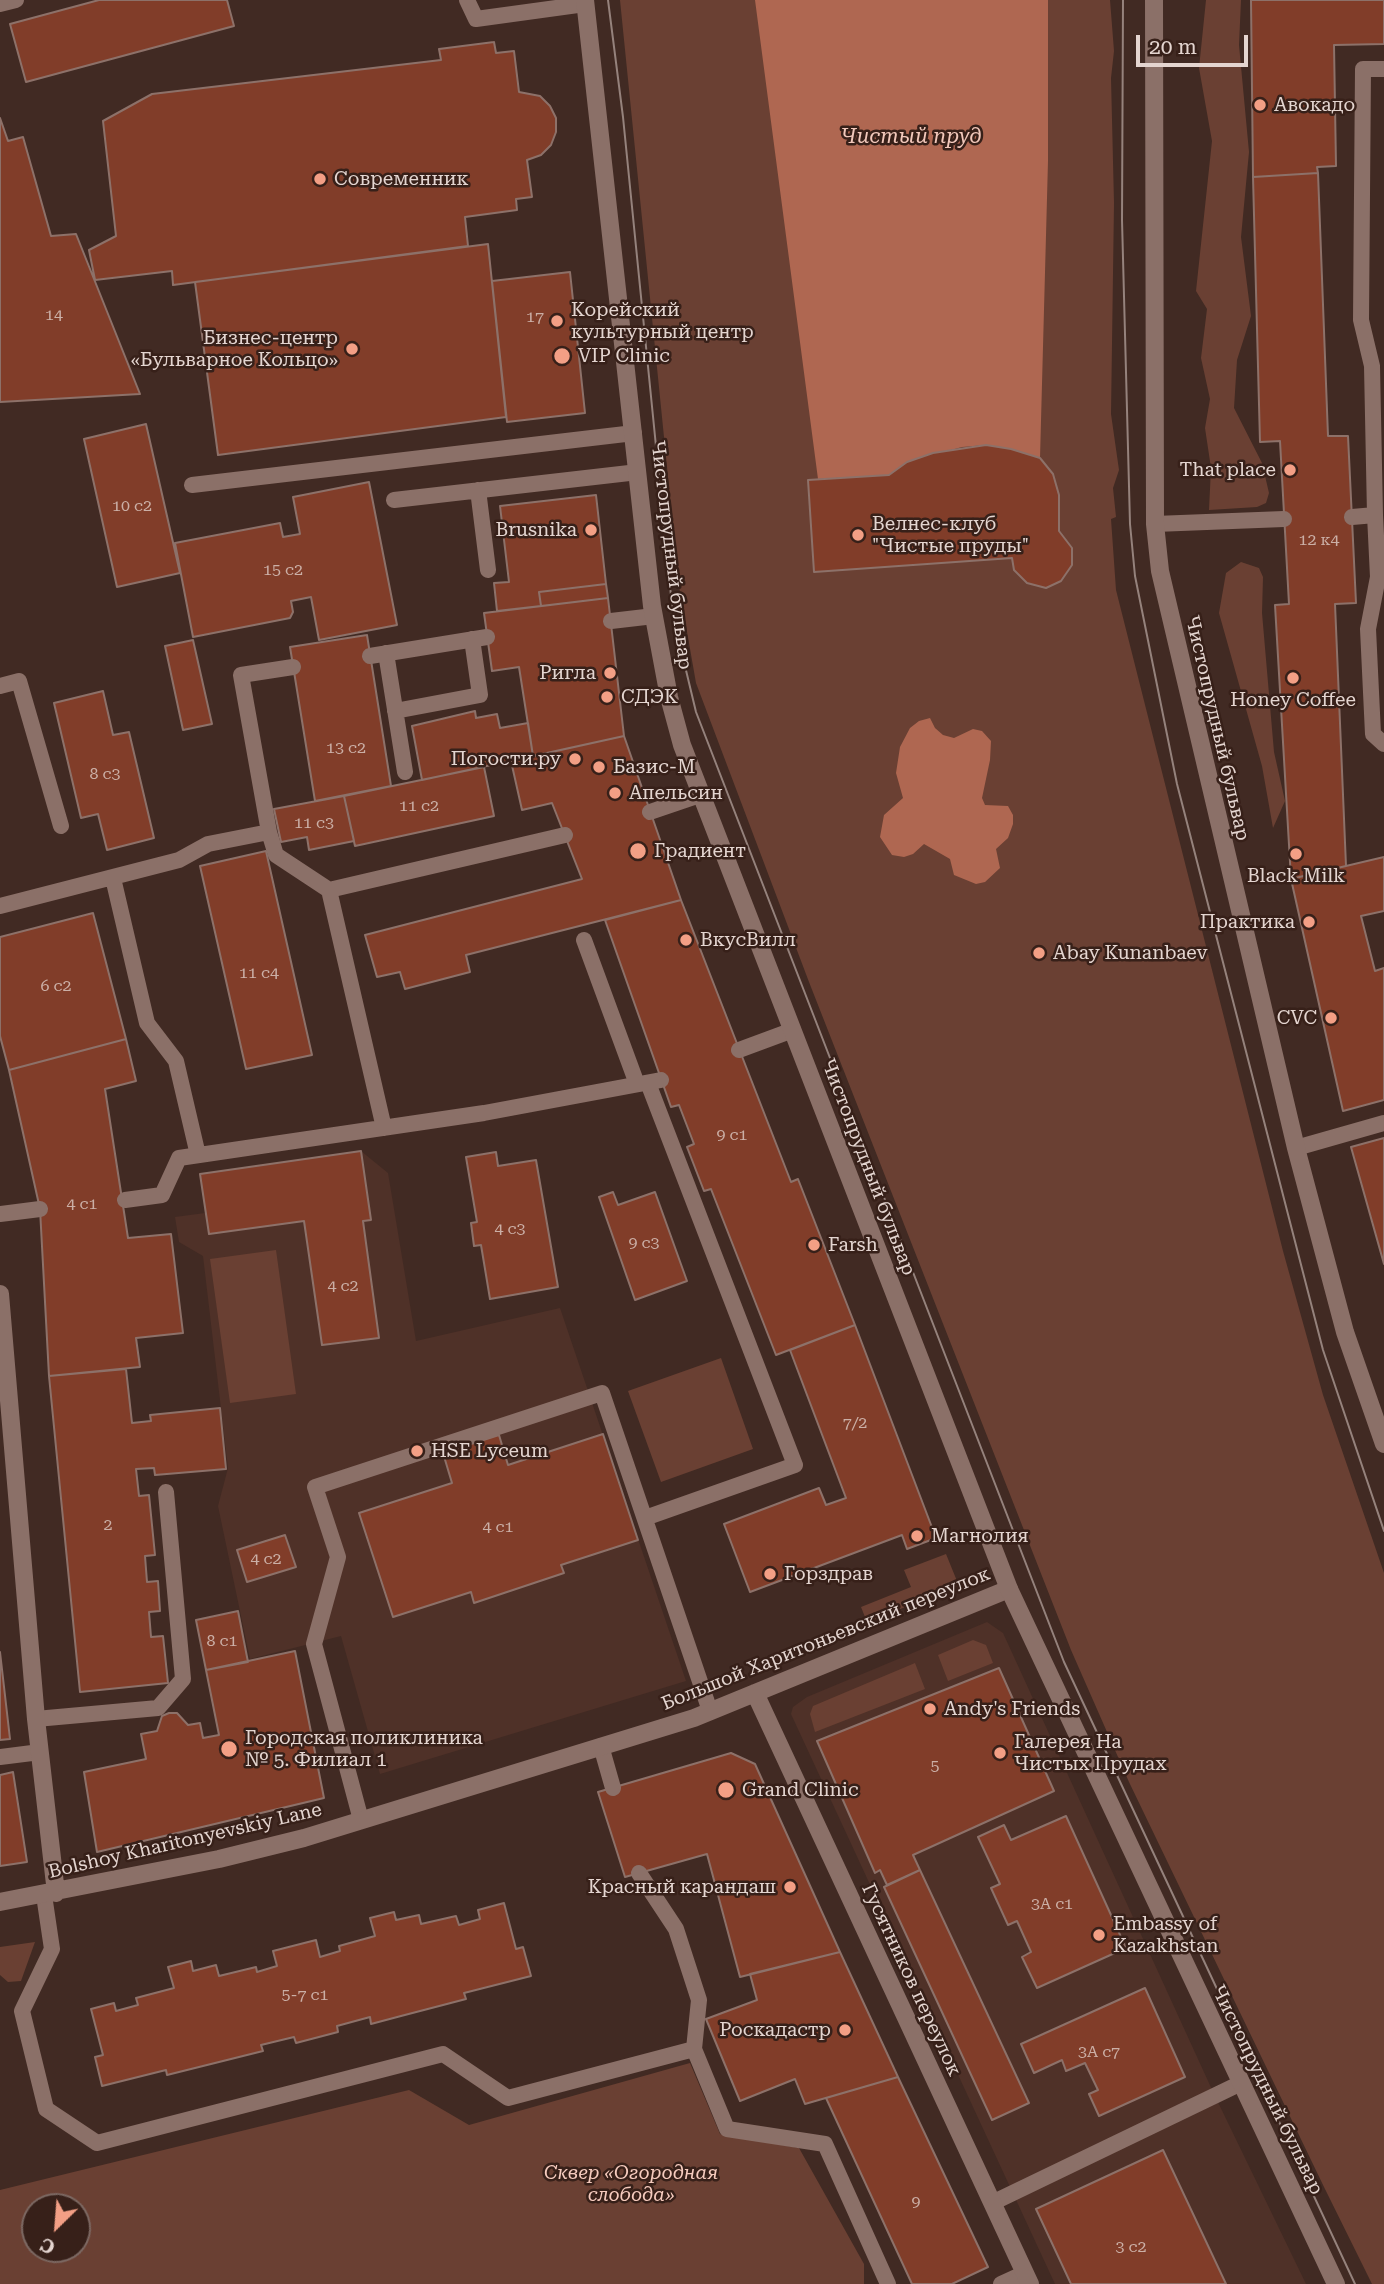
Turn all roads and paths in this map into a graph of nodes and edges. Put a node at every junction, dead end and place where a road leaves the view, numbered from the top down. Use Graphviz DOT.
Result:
graph roads {
  1 [pos="16,0"];
  2 [pos="467,0"];
  3 [pos="1154,0"];
  4 [pos="585,2"];
  5 [pos="0,4"];
  6 [pos="1384,69"];
  7 [pos="1378,366"];
  8 [pos="634,433"];
  9 [pos="638,472"];
  10 [pos="1380,477"];
  11 [pos="192,485"];
  12 [pos="478,490"];
  13 [pos="394,500"];
  14 [pos="1376,515"];
  15 [pos="1352,517"];
  16 [pos="1284,519"];
  17 [pos="1155,524"];
  18 [pos="488,570"];
  19 [pos="654,616"];
  20 [pos="611,621"];
  21 [pos="293,667"];
  22 [pos="0,686"];
  23 [pos="395,711"];
  24 [pos="1384,744"];
  25 [pos="405,772"];
  26 [pos="700,795"];
  27 [pos="650,812"];
  28 [pos="61,825"];
  29 [pos="269,832"];
  30 [pos="565,835"];
  31 [pos="113,878"];
  32 [pos="329,891"];
  33 [pos="0,906"];
  34 [pos="583,940"];
  35 [pos="793,1030"];
  36 [pos="740,1050"];
  37 [pos="649,1082"];
  38 [pos="1384,1123"];
  39 [pos="384,1128"];
  40 [pos="1296,1148"];
  41 [pos="198,1155"];
  42 [pos="125,1200"];
  43 [pos="40,1209"];
  44 [pos="0,1214"];
  45 [pos="0,1294"];
  46 [pos="1384,1444"];
  47 [pos="166,1492"];
  48 [pos="645,1518"];
  49 [pos="1009,1589"];
  50 [pos="755,1693"];
  51 [pos="710,1712"];
  52 [pos="36,1719"];
  53 [pos="601,1746"];
  54 [pos="40,1752"];
  55 [pos="0,1757"];
  56 [pos="613,1788"];
  57 [pos="360,1819"];
  58 [pos="639,1873"];
  59 [pos="50,1894"];
  60 [pos="0,1902"];
  61 [pos="694,2049"];
  62 [pos="1240,2084"];
  63 [pos="992,2203"];
  64 [pos="1027,2278"];
  65 [pos="888,2284"];
  66 [pos="1001,2284"];
  67 [pos="1336,2284"];
  1 -- 5 [label="lane"];
  2 -- 4 [label="lane"];
  3 -- 17 [label="main road, Чистопрудный бульвар"];
  4 -- 8 [label="main road, Чистопрудный бульвар"];
  6 -- 7 [label="lane"];
  7 -- 10 [label="lane"];
  8 -- 9 [label="main road, Чистопрудный бульвар"];
  8 -- 11 [label="lane"];
  9 -- 12 [label="lane"];
  9 -- 19 [label="main road, Чистопрудный бульвар"];
  10 -- 14 [label="lane"];
  12 -- 13 [label="lane"];
  12 -- 18 [label="lane"];
  14 -- 15 [label="lane"];
  14 -- 24 [label="lane"];
  16 -- 17 [label="lane"];
  17 -- 40 [label="main road, Чистопрудный бульвар"];
  19 -- 20 [label="lane"];
  19 -- 26 [label="main road, Чистопрудный бульвар"];
  21 -- 29 [label="lane"];
  22 -- 28 [label="lane"];
  23 -- 23 [label="lane"];
  23 -- 25 [label="lane"];
  26 -- 27 [label="lane"];
  26 -- 35 [label="main road, Чистопрудный бульвар"];
  29 -- 31 [label="lane"];
  29 -- 32 [label="lane"];
  30 -- 32 [label="lane"];
  31 -- 33 [label="lane"];
  31 -- 41 [label="lane"];
  32 -- 39 [label="lane"];
  34 -- 37 [label="lane"];
  35 -- 36 [label="lane"];
  35 -- 49 [label="main road, Чистопрудный бульвар"];
  37 -- 39 [label="lane"];
  37 -- 48 [label="lane"];
  38 -- 40 [label="lane"];
  39 -- 41 [label="lane"];
  40 -- 46 [label="main road, Чистопрудный бульвар"];
  41 -- 42 [label="lane"];
  43 -- 44 [label="lane"];
  45 -- 52 [label="main road"];
  47 -- 52 [label="lane"];
  48 -- 51 [label="lane"];
  48 -- 57 [label="lane"];
  49 -- 50 [label="main road, Большой Харитоньевский переулок"];
  49 -- 62 [label="main road, Чистопрудный бульвар"];
  50 -- 51 [label="main road, Большой Харитоньевский переулок"];
  50 -- 63 [label="main road, Гусятников переулок"];
  51 -- 53 [label="main road, Большой Харитоньевский переулок"];
  52 -- 54 [label="main road"];
  53 -- 56 [label="lane"];
  53 -- 57 [label="main road, Bolshoy Kharitonyevskiy Lane"];
  54 -- 55 [label="lane"];
  54 -- 59 [label="main road"];
  57 -- 59 [label="main road, Bolshoy Kharitonyevskiy Lane"];
  58 -- 61 [label="lane"];
  59 -- 60 [label="main road, Bolshoy Kharitonyevskiy Lane"];
  59 -- 61 [label="lane"];
  61 -- 65 [label="lane"];
  62 -- 63 [label="lane"];
  62 -- 67 [label="main road, Чистопрудный бульвар"];
  63 -- 64 [label="main road, Гусятников переулок"];
  64 -- 66 [label="lane"];
}
